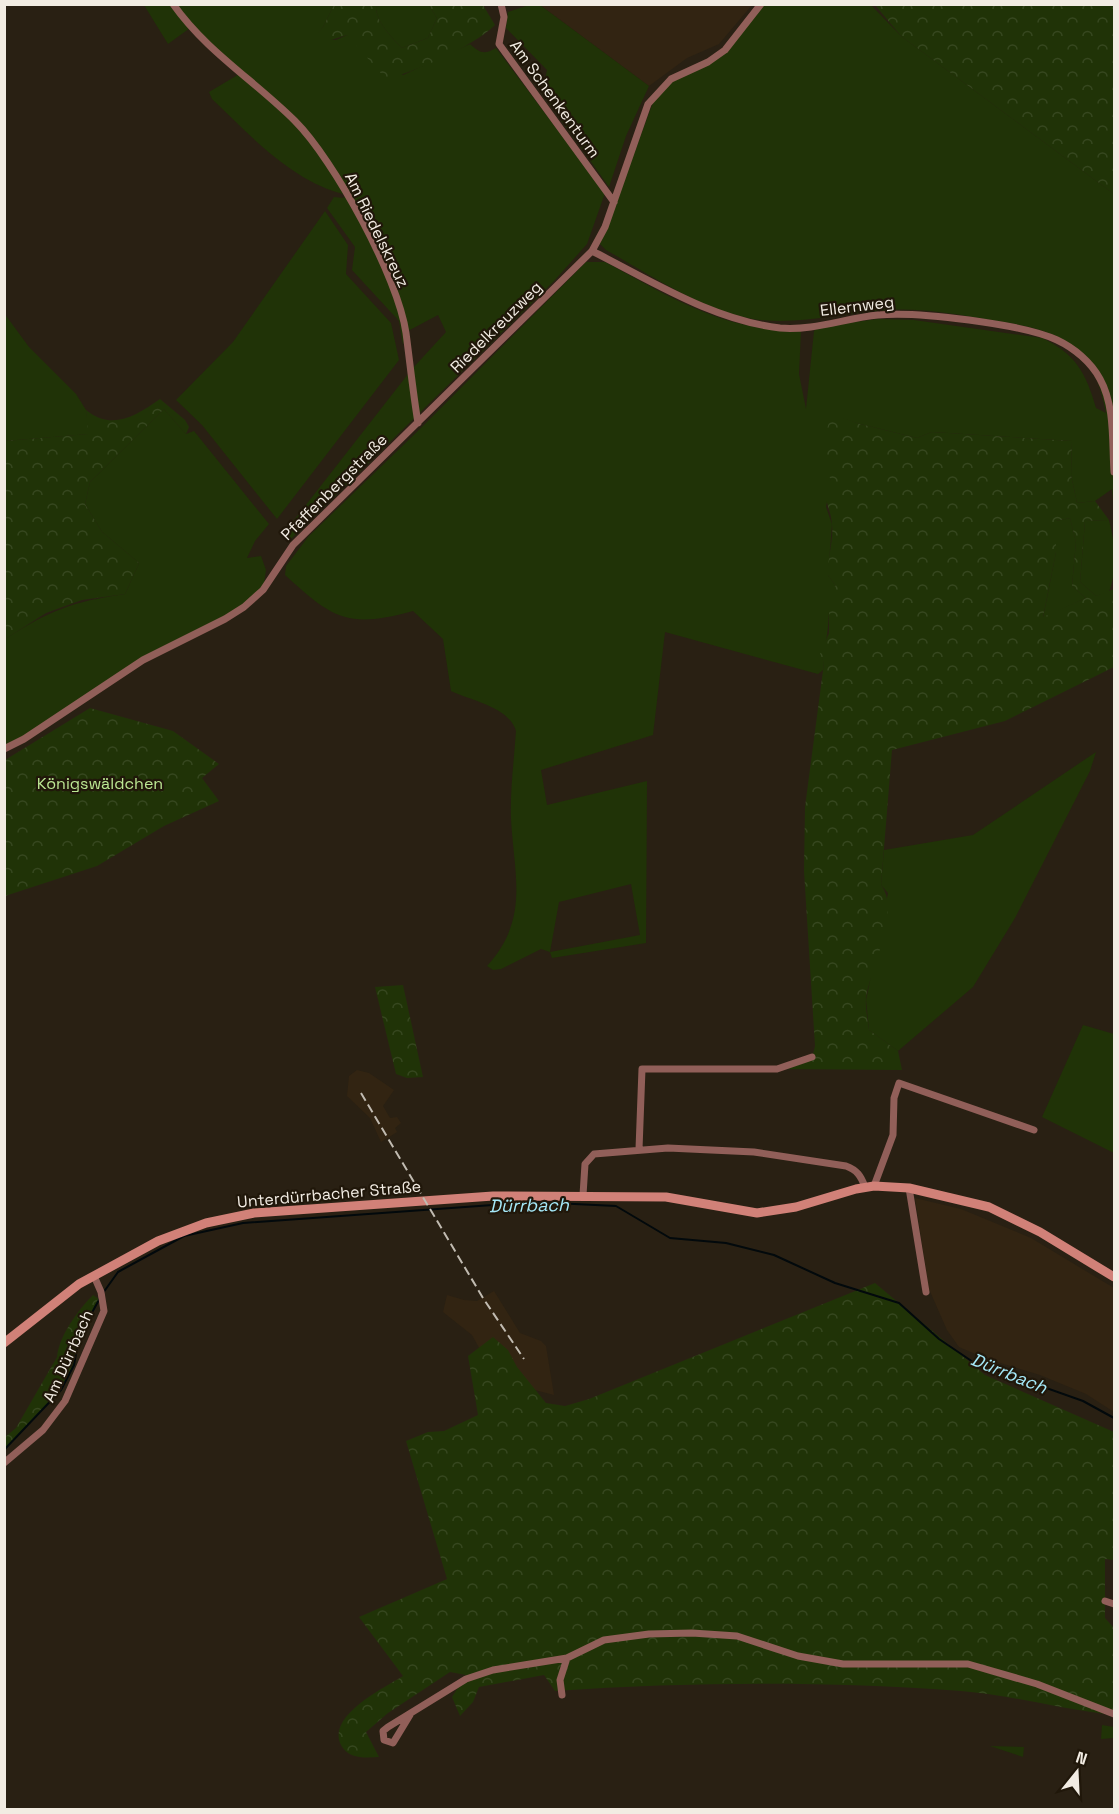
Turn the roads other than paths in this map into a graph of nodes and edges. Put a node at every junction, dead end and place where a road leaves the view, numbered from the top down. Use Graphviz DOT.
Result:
graph roads {
  1 [pos="173,4"];
  2 [pos="501,4"];
  3 [pos="761,4"];
  4 [pos="614,202"];
  5 [pos="592,251"];
  6 [pos="418,423"];
  7 [pos="1114,472"];
  8 [pos="4,748"];
  9 [pos="812,1058"];
  10 [pos="1034,1130"];
  11 [pos="639,1149"];
  12 [pos="870,1186"];
  13 [pos="909,1188"];
  14 [pos="583,1196"];
  15 [pos="94,1276"];
  16 [pos="1114,1277"];
  17 [pos="926,1292"];
  18 [pos="4,1342"];
  19 [pos="4,1463"];
  20 [pos="1105,1601"];
  21 [pos="1114,1604"];
  22 [pos="567,1658"];
  23 [pos="562,1695"];
  24 [pos="1114,1714"];
  25 [pos="410,1715"];
  1 -- 6 [label="street, Am Riedelskreuz"];
  2 -- 4 [label="street, Am Schenkenturm"];
  3 -- 4 [label="street"];
  4 -- 5 [label="street, Riedelkreuzweg"];
  5 -- 6 [label="street, Riedelkreuzweg"];
  5 -- 7 [label="street, Ellernweg"];
  6 -- 8 [label="street, Pfaffenbergstraße"];
  9 -- 11 [label="street"];
  10 -- 12 [label="street"];
  11 -- 12 [label="street"];
  11 -- 14 [label="street"];
  12 -- 13 [label="street, Unterdürrbacher Straße"];
  12 -- 14 [label="street, Unterdürrbacher Straße"];
  13 -- 16 [label="street, Unterdürrbacher Straße"];
  13 -- 17 [label="street"];
  14 -- 15 [label="street, Unterdürrbacher Straße"];
  15 -- 18 [label="street, Unterdürrbacher Straße"];
  15 -- 19 [label="street, Am Dürrbach"];
  20 -- 21 [label="street"];
  22 -- 23 [label="street"];
  22 -- 24 [label="street"];
  22 -- 25 [label="street"];
}
